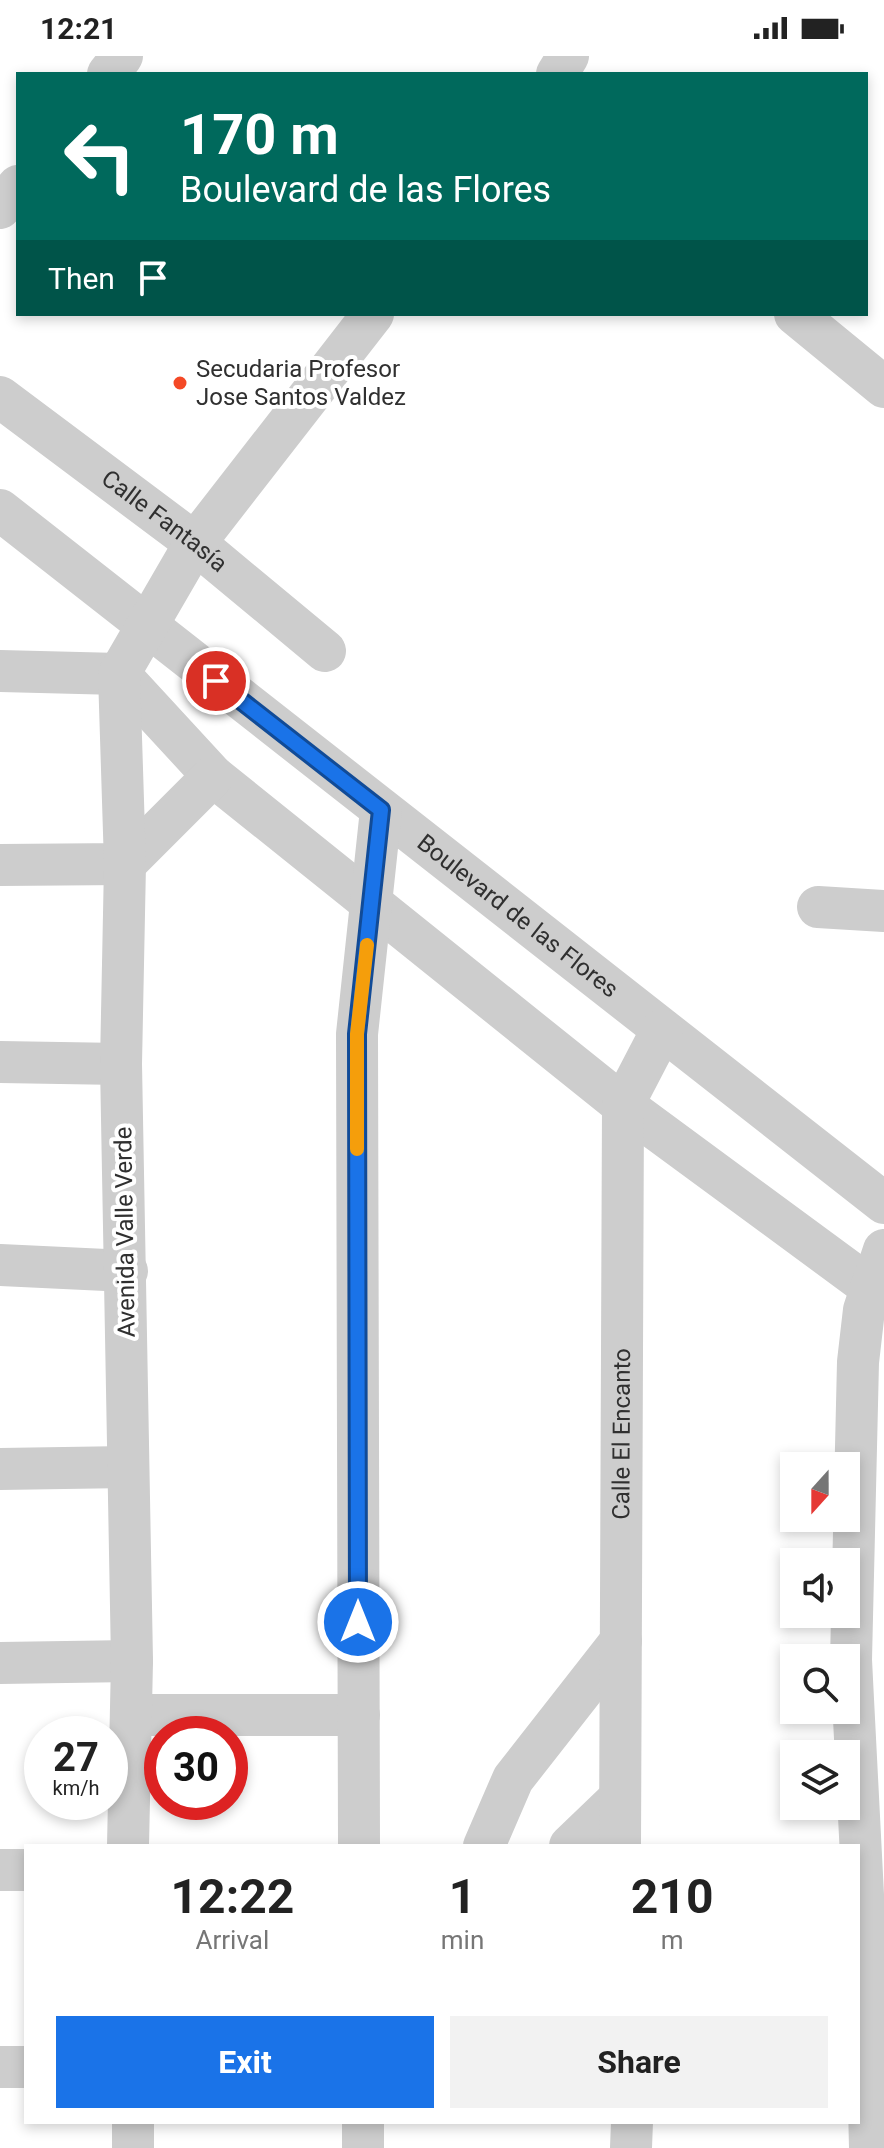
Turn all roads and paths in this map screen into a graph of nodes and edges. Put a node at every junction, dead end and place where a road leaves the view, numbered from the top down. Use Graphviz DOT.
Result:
graph roads {
  1 [pos="122,56"];
  2 [pos="110,72"];
  3 [pos="16,188"];
  4 [pos="0,208"];
  5 [pos="371,316"];
  6 [pos="797,316"];
  7 [pos="884,387"];
  8 [pos="0,397"];
  9 [pos="0,510"];
  10 [pos="195,543"];
  11 [pos="146,625"];
  12 [pos="325,651"];
  13 [pos="0,671"];
  14 [pos="119,674"];
  15 [pos="213,776"];
  16 [pos="381,810"];
  17 [pos="125,864"];
  18 [pos="0,865"];
  19 [pos="371,905"];
  20 [pos="818,907"];
  21 [pos="884,911"];
  22 [pos="662,1030"];
  23 [pos="0,1062"];
  24 [pos="121,1064"];
  25 [pos="623,1105"];
  26 [pos="884,1203"];
  27 [pos="0,1265"];
  28 [pos="127,1271"];
  29 [pos="879,1278"];
  30 [pos="128,1467"];
  31 [pos="0,1469"];
  32 [pos="621,1641"];
  33 [pos="132,1661"];
  34 [pos="0,1663"];
  35 [pos="131,1715"];
  36 [pos="359,1715"];
  37 [pos="620,1798"];
  38 [pos="128,1844"];
  39 [pos="359,1844"];
  40 [pos="485,1844"];
  41 [pos="572,1844"];
  42 [pos="620,1844"];
  43 [pos="858,1844"];
  44 [pos="0,1870"];
  45 [pos="24,1870"];
  46 [pos="860,1884"];
  47 [pos="862,1934"];
  48 [pos="0,2067"];
  49 [pos="24,2067"];
  50 [pos="133,2124"];
  51 [pos="363,2124"];
  52 [pos="632,2124"];
  53 [pos="133,2148"];
  54 [pos="363,2148"];
  55 [pos="631,2148"];
  56 [pos="870,2148"];
  1 -- 2 [label="street"];
  3 -- 4 [label="street"];
  5 -- 10 [label="street"];
  6 -- 7 [label="street"];
  8 -- 10 [label="street, Calle Fantasía"];
  9 -- 11 [label="street, Boulevard de las Flores"];
  10 -- 11 [label="street"];
  10 -- 12 [label="street, Calle Fantasía"];
  11 -- 14 [label="street"];
  11 -- 16 [label="street, Boulevard de las Flores"];
  13 -- 14 [label="street"];
  14 -- 15 [label="street"];
  14 -- 17 [label="street, Avenida Valle Verde"];
  15 -- 17 [label="street"];
  15 -- 19 [label="street"];
  16 -- 19 [label="street"];
  16 -- 22 [label="street, Boulevard de las Flores"];
  17 -- 18 [label="street"];
  17 -- 24 [label="street, Avenida Valle Verde"];
  19 -- 25 [label="street"];
  19 -- 36 [label="street"];
  20 -- 21 [label="street"];
  22 -- 25 [label="street, Calle El Encanto"];
  22 -- 26 [label="street, Boulevard de las Flores"];
  23 -- 24 [label="street"];
  24 -- 28 [label="street, Avenida Valle Verde"];
  25 -- 29 [label="street"];
  25 -- 32 [label="street, Calle El Encanto"];
  27 -- 28 [label="street"];
  28 -- 30 [label="street, Avenida Valle Verde"];
  29 -- 43 [label="street"];
  30 -- 31 [label="street"];
  30 -- 33 [label="street, Avenida Valle Verde"];
  32 -- 37 [label="street, Calle El Encanto"];
  32 -- 40 [label="street"];
  33 -- 34 [label="street"];
  33 -- 35 [label="street, Avenida Valle Verde"];
  35 -- 36 [label="street"];
  35 -- 38 [label="street, Avenida Valle Verde"];
  36 -- 39 [label="street"];
  37 -- 41 [label="street"];
  37 -- 42 [label="street, Calle El Encanto"];
  44 -- 45 [label="street"];
  46 -- 47 [label="street"];
  47 -- 56 [label="street"];
  48 -- 49 [label="street"];
  50 -- 53 [label="street"];
  51 -- 54 [label="street"];
  52 -- 55 [label="street"];
}
